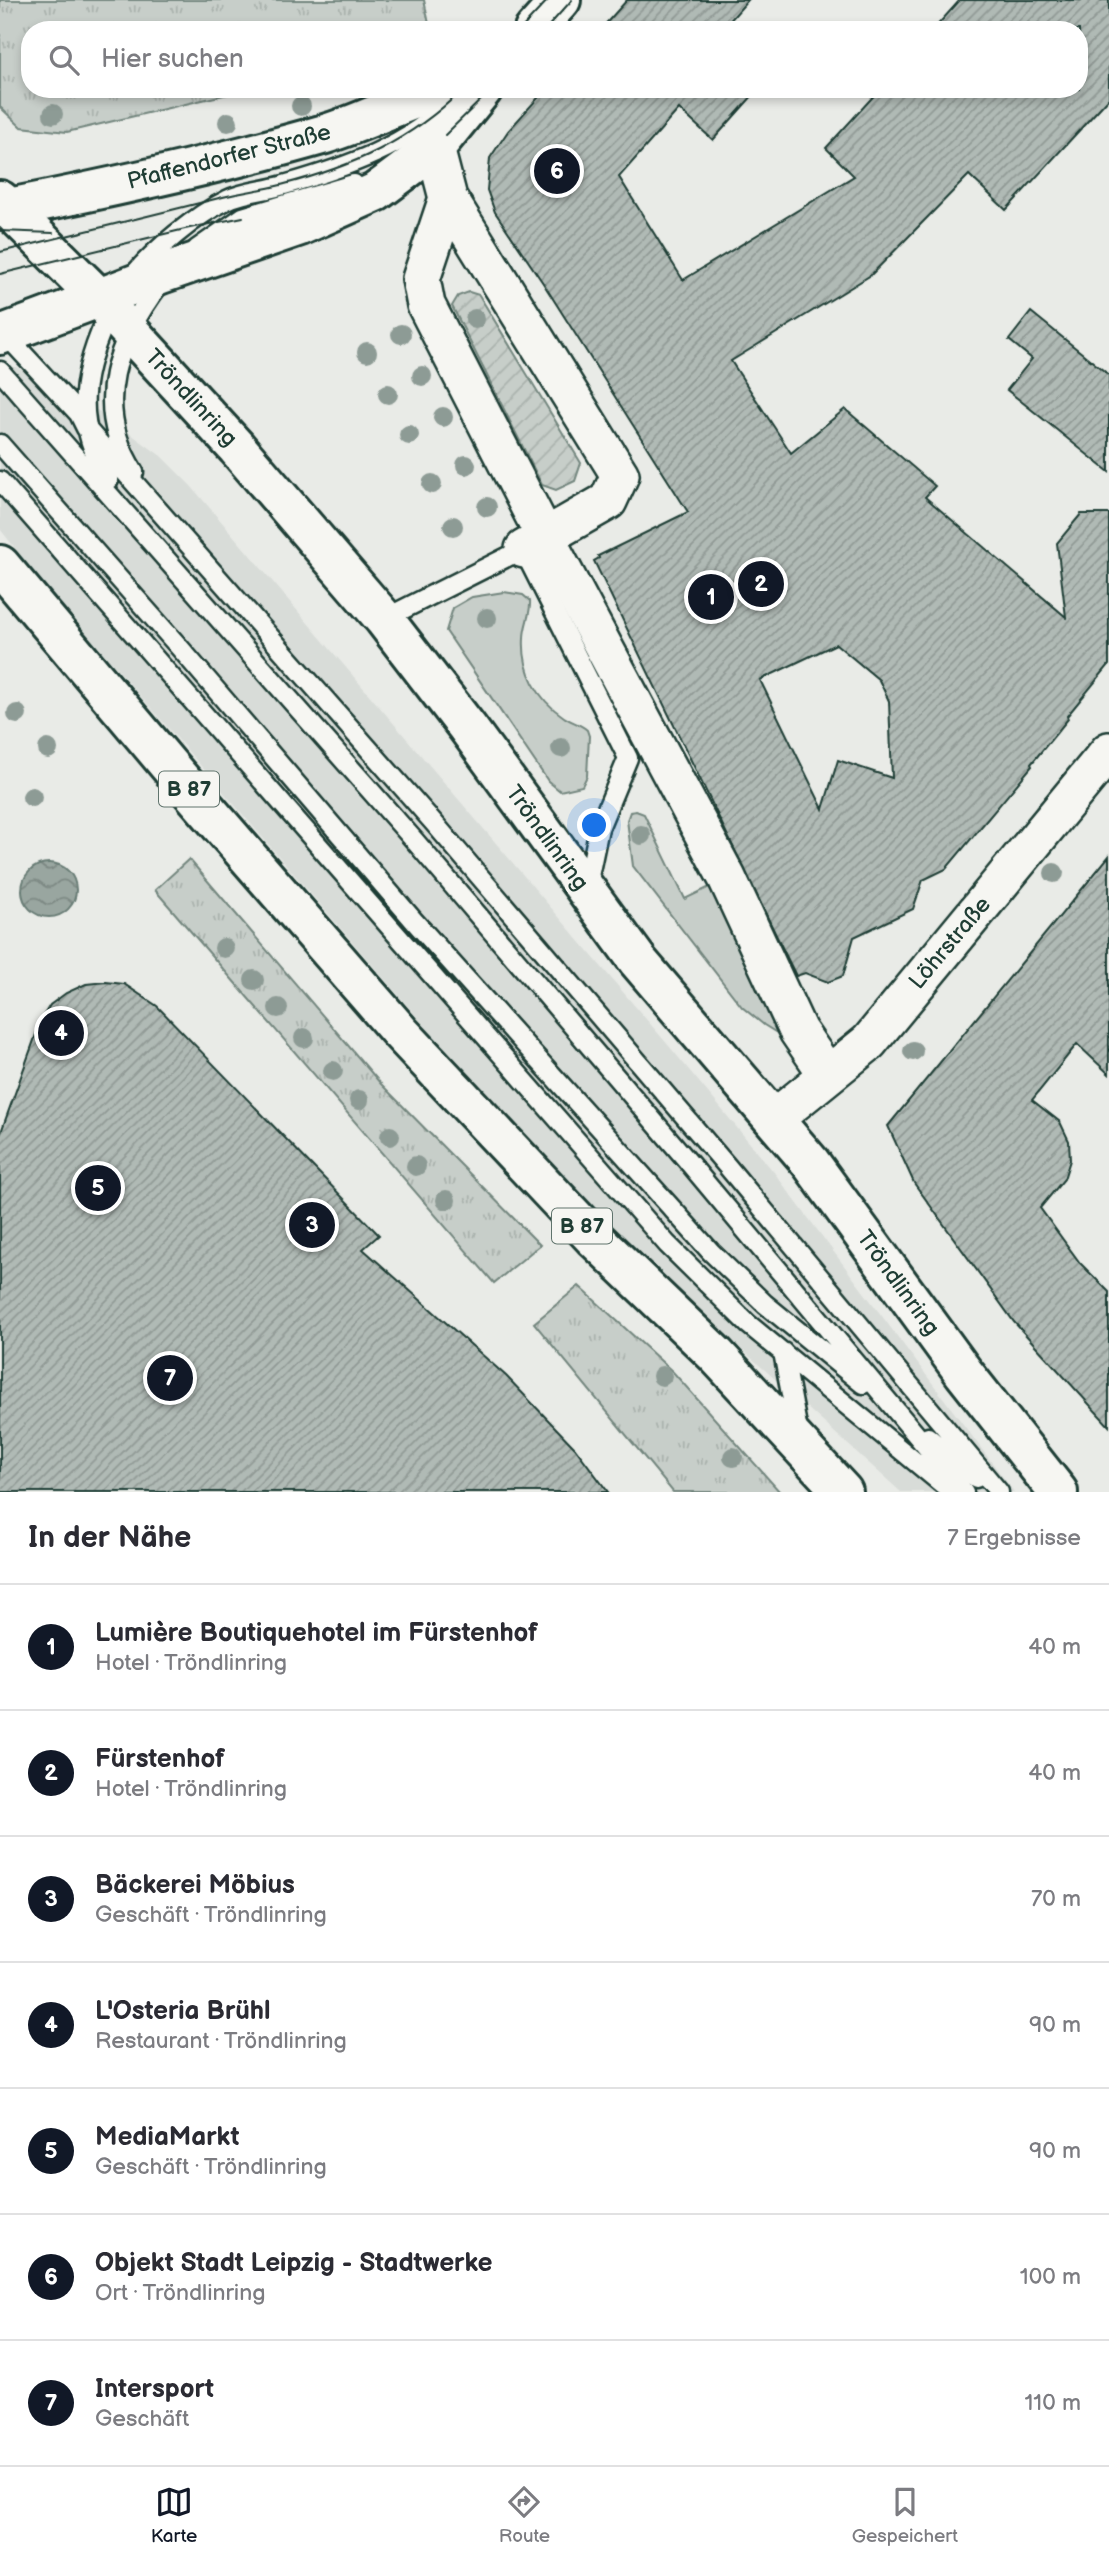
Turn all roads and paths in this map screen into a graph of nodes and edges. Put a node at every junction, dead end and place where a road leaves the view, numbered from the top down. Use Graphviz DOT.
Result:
graph roads {
  1 [pos="561,0"];
  2 [pos="542,21"];
  3 [pos="413,98"];
  4 [pos="455,98"];
  5 [pos="475,98"];
  6 [pos="440,141"];
  7 [pos="448,198"];
  8 [pos="3,206"];
  9 [pos="115,307"];
  10 [pos="1,333"];
  11 [pos="0,371"];
  12 [pos="86,428"];
  13 [pos="0,444"];
  14 [pos="0,481"];
  15 [pos="140,527"];
  16 [pos="534,543"];
  17 [pos="191,545"];
  18 [pos="0,565"];
  19 [pos="384,619"];
  20 [pos="1109,751"];
  21 [pos="586,892"];
  22 [pos="828,1075"];
  23 [pos="775,1118"];
  24 [pos="783,1352"];
  25 [pos="896,1411"];
  26 [pos="800,1445"];
  27 [pos="843,1492"];
  28 [pos="952,1492"];
  29 [pos="964,1492"];
  30 [pos="992,1492"];
  31 [pos="999,1492"];
  32 [pos="1058,1492"];
  1 -- 2 [label="main road"];
  3 -- 8 [label="main road, Pfaffendorfer Straße"];
  4 -- 9 [label="lane"];
  5 -- 6 [label="main road"];
  6 -- 7 [label="street"];
  6 -- 9 [label="main road"];
  7 -- 16 [label="street"];
  7 -- 16 [label="street"];
  8 -- 9 [label="main road, Tröndlinring"];
  9 -- 10 [label="main road"];
  9 -- 12 [label="lane"];
  9 -- 17 [label="lane"];
  9 -- 19 [label="main road, Tröndlinring"];
  10 -- 12 [label="lane"];
  11 -- 15 [label="lane"];
  12 -- 15 [label="lane"];
  12 -- 17 [label="lane"];
  13 -- 25 [label="lane"];
  14 -- 24 [label="lane"];
  15 -- 25 [label="lane"];
  16 -- 19 [label="lane"];
  16 -- 21 [label="lane"];
  16 -- 22 [label="street"];
  17 -- 31 [label="lane"];
  18 -- 26 [label="main road, B 87"];
  19 -- 21 [label="main road, Tröndlinring"];
  20 -- 22 [label="street, Löhrstraße"];
  21 -- 23 [label="main road, Tröndlinring"];
  22 -- 23 [label="street, Löhrstraße"];
  23 -- 32 [label="main road, Tröndlinring"];
  24 -- 26 [label="lane"];
  24 -- 28 [label="lane"];
  25 -- 29 [label="lane"];
  25 -- 30 [label="lane"];
  26 -- 27 [label="main road, B 87"];
}
